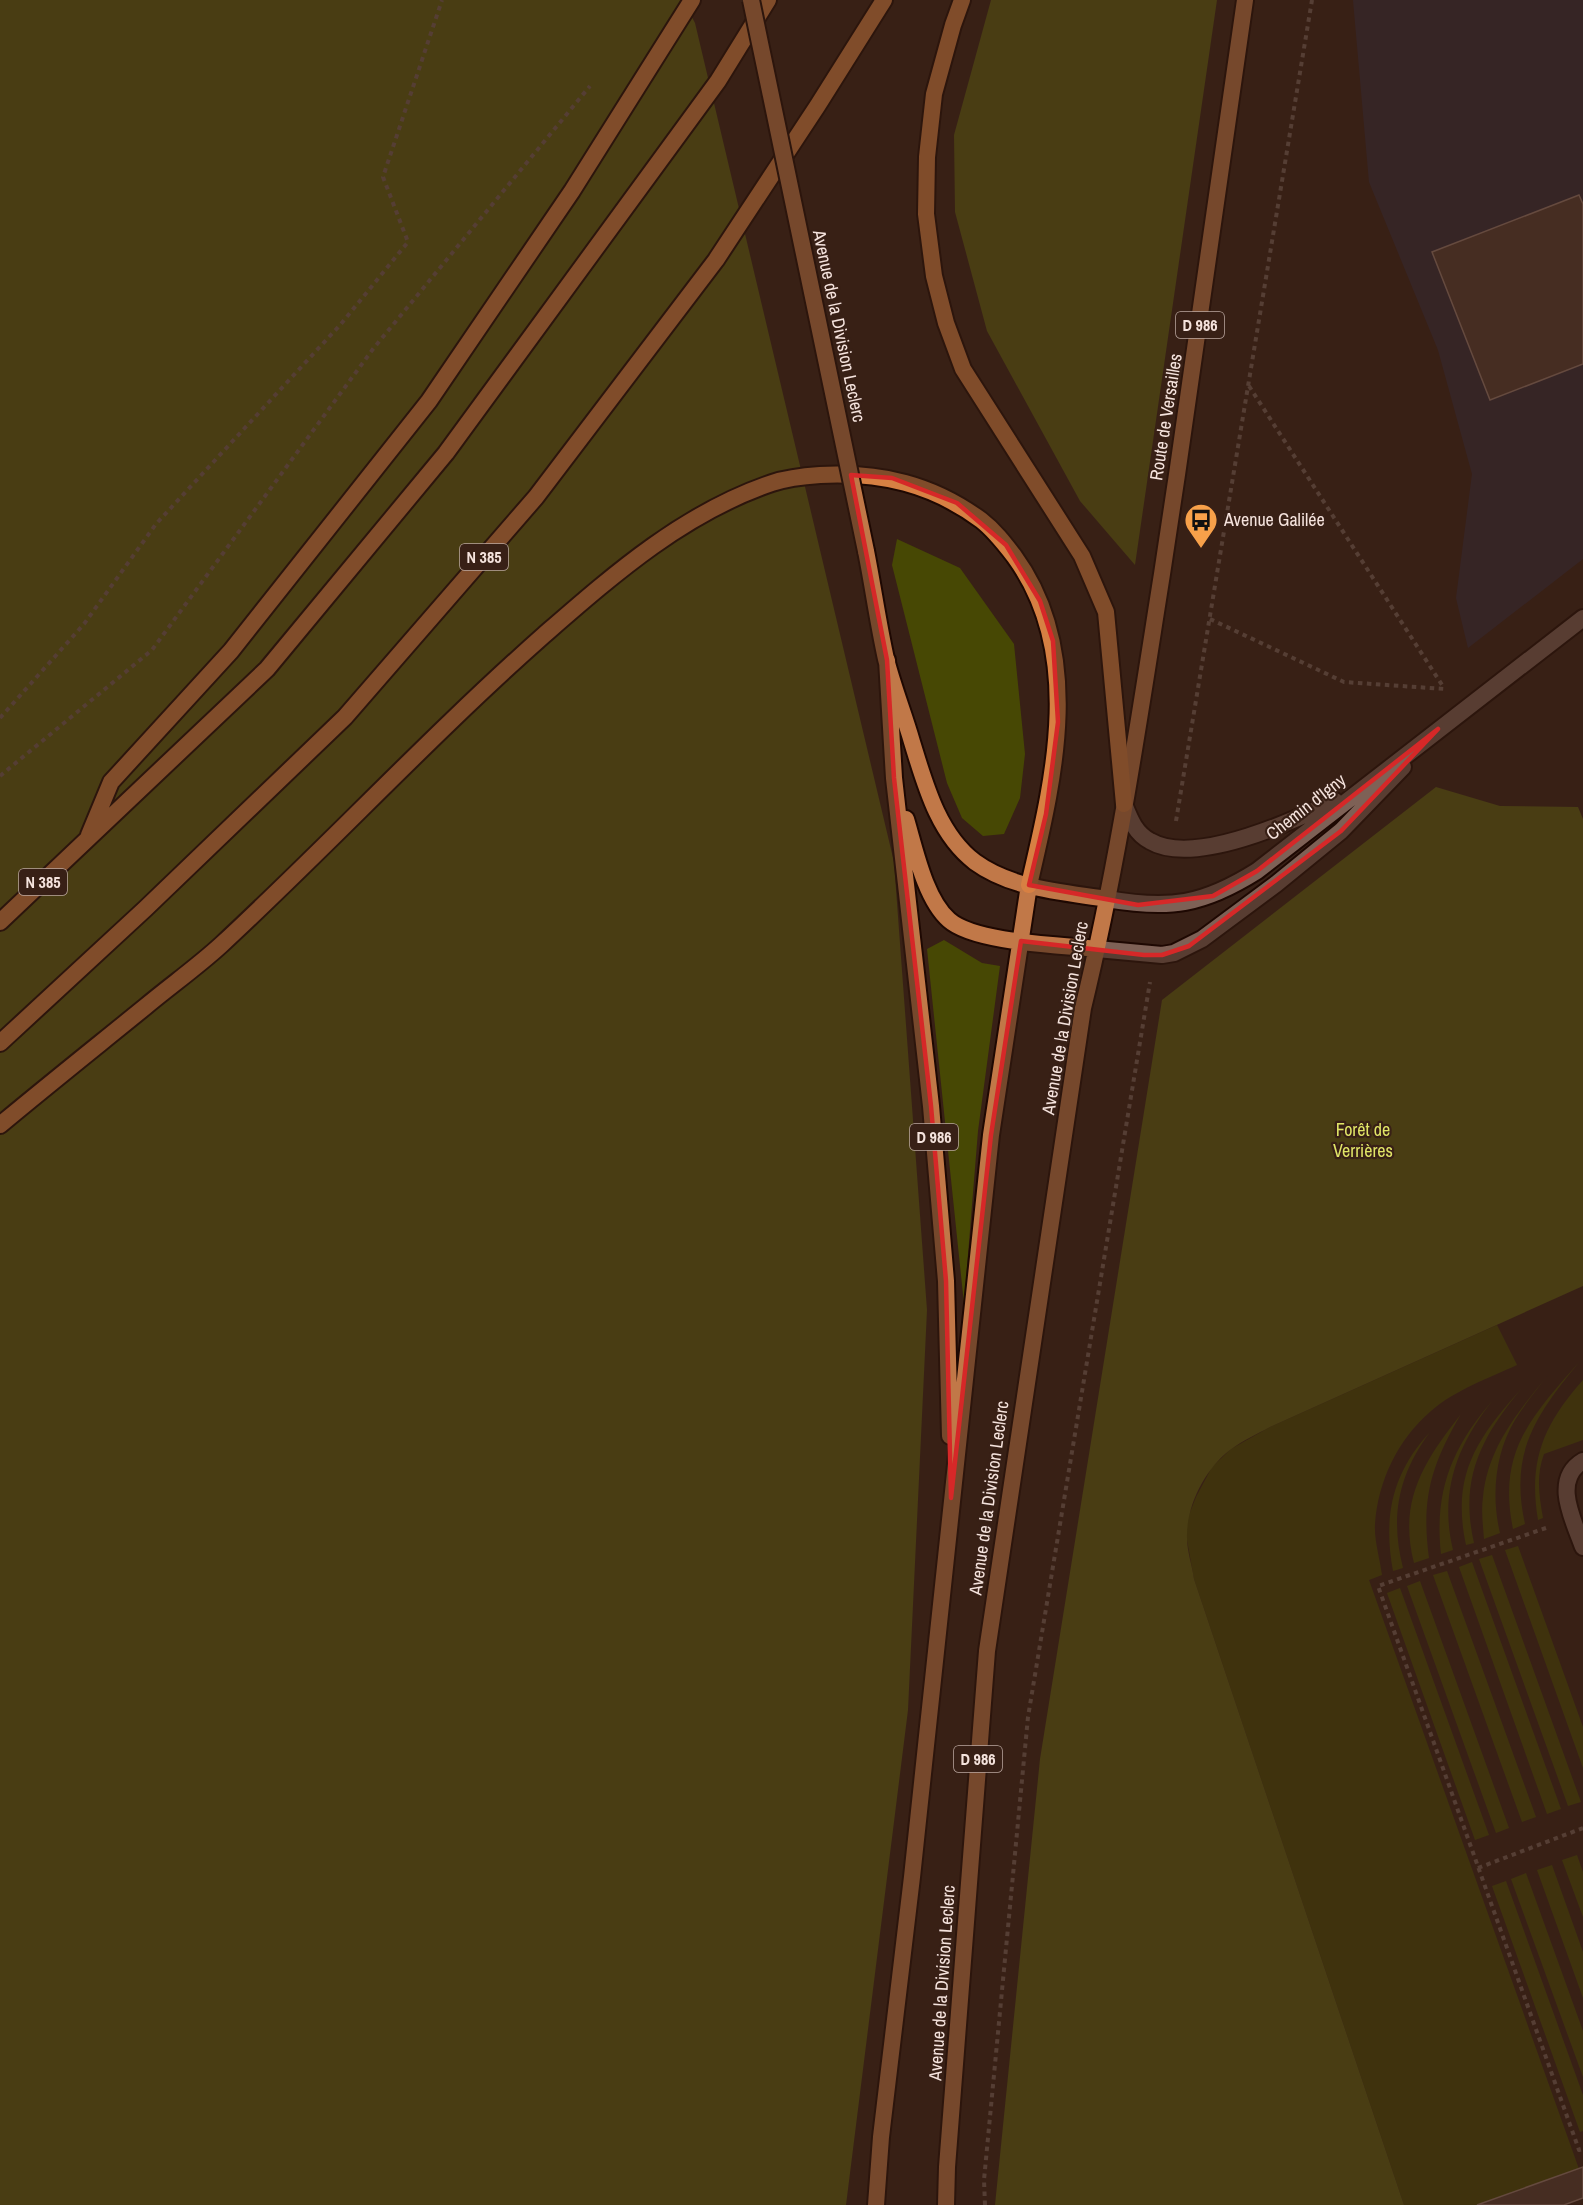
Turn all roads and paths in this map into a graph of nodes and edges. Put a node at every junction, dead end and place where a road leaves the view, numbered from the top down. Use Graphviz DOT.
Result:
graph roads {
  1 [pos="442,0"];
  2 [pos="692,0"];
  3 [pos="751,0"];
  4 [pos="768,0"];
  5 [pos="884,0"];
  6 [pos="962,0"];
  7 [pos="1245,0"];
  8 [pos="1312,0"];
  9 [pos="590,86"];
  10 [pos="1248,385"];
  11 [pos="1583,618"];
  12 [pos="1210,619"];
  13 [pos="886,660"];
  14 [pos="1444,688"];
  15 [pos="1462,711"];
  16 [pos="0,718"];
  17 [pos="1438,729"];
  18 [pos="1382,773"];
  19 [pos="0,776"];
  20 [pos="894,778"];
  21 [pos="1124,804"];
  22 [pos="1179,804"];
  23 [pos="86,842"];
  24 [pos="1029,885"];
  25 [pos="1107,899"];
  26 [pos="0,922"];
  27 [pos="1021,941"];
  28 [pos="1097,949"];
  29 [pos="1148,992"];
  30 [pos="0,1043"];
  31 [pos="0,1125"];
  32 [pos="1583,1461"];
  33 [pos="951,1498"];
  34 [pos="1552,1527"];
  35 [pos="1583,1547"];
  36 [pos="1583,1828"];
  37 [pos="1478,1868"];
  38 [pos="1583,2149"];
  39 [pos="876,2205"];
  40 [pos="946,2205"];
  41 [pos="985,2205"];
  1 -- 16 [label="path"];
  2 -- 23 [label="highway"];
  3 -- 13 [label="main road, Avenue de la Division Leclerc / D 986, bridge"];
  4 -- 23 [label="highway, N 385"];
  5 -- 30 [label="highway, N 385"];
  6 -- 21 [label="highway"];
  7 -- 21 [label="main road, Route de Versailles / D 986"];
  8 -- 10 [label="path"];
  9 -- 19 [label="path"];
  10 -- 12 [label="path"];
  10 -- 14 [label="path"];
  11 -- 15 [label="street, Chemin d'Igny"];
  12 -- 14 [label="path"];
  12 -- 22 [label="path"];
  13 -- 20 [label="main road, D 986"];
  13 -- 24 [label="main road"];
  14 -- 15 [label="path"];
  15 -- 17 [label="street, Chemin d'Igny"];
  17 -- 18 [label="street, Chemin d'Igny"];
  17 -- 28 [label="street"];
  18 -- 21 [label="street"];
  18 -- 25 [label="street, Chemin d'Igny"];
  20 -- 27 [label="main road"];
  20 -- 33 [label="main road, D 986"];
  21 -- 25 [label="main road, Avenue de la Division Leclerc / D 986"];
  23 -- 26 [label="highway, N 385"];
  24 -- 25 [label="main road"];
  24 -- 27 [label="main road, Avenue de la Division Leclerc"];
  24 -- 31 [label="highway"];
  25 -- 28 [label="main road, Avenue de la Division Leclerc / D 986"];
  27 -- 28 [label="main road"];
  27 -- 33 [label="main road, Avenue de la Division Leclerc"];
  28 -- 40 [label="main road, Avenue de la Division Leclerc / D 986"];
  29 -- 41 [label="path"];
  32 -- 35 [label="street"];
  33 -- 39 [label="main road, Avenue de la Division Leclerc"];
  34 -- 37 [label="path"];
  36 -- 37 [label="path"];
  37 -- 38 [label="path"];
}
